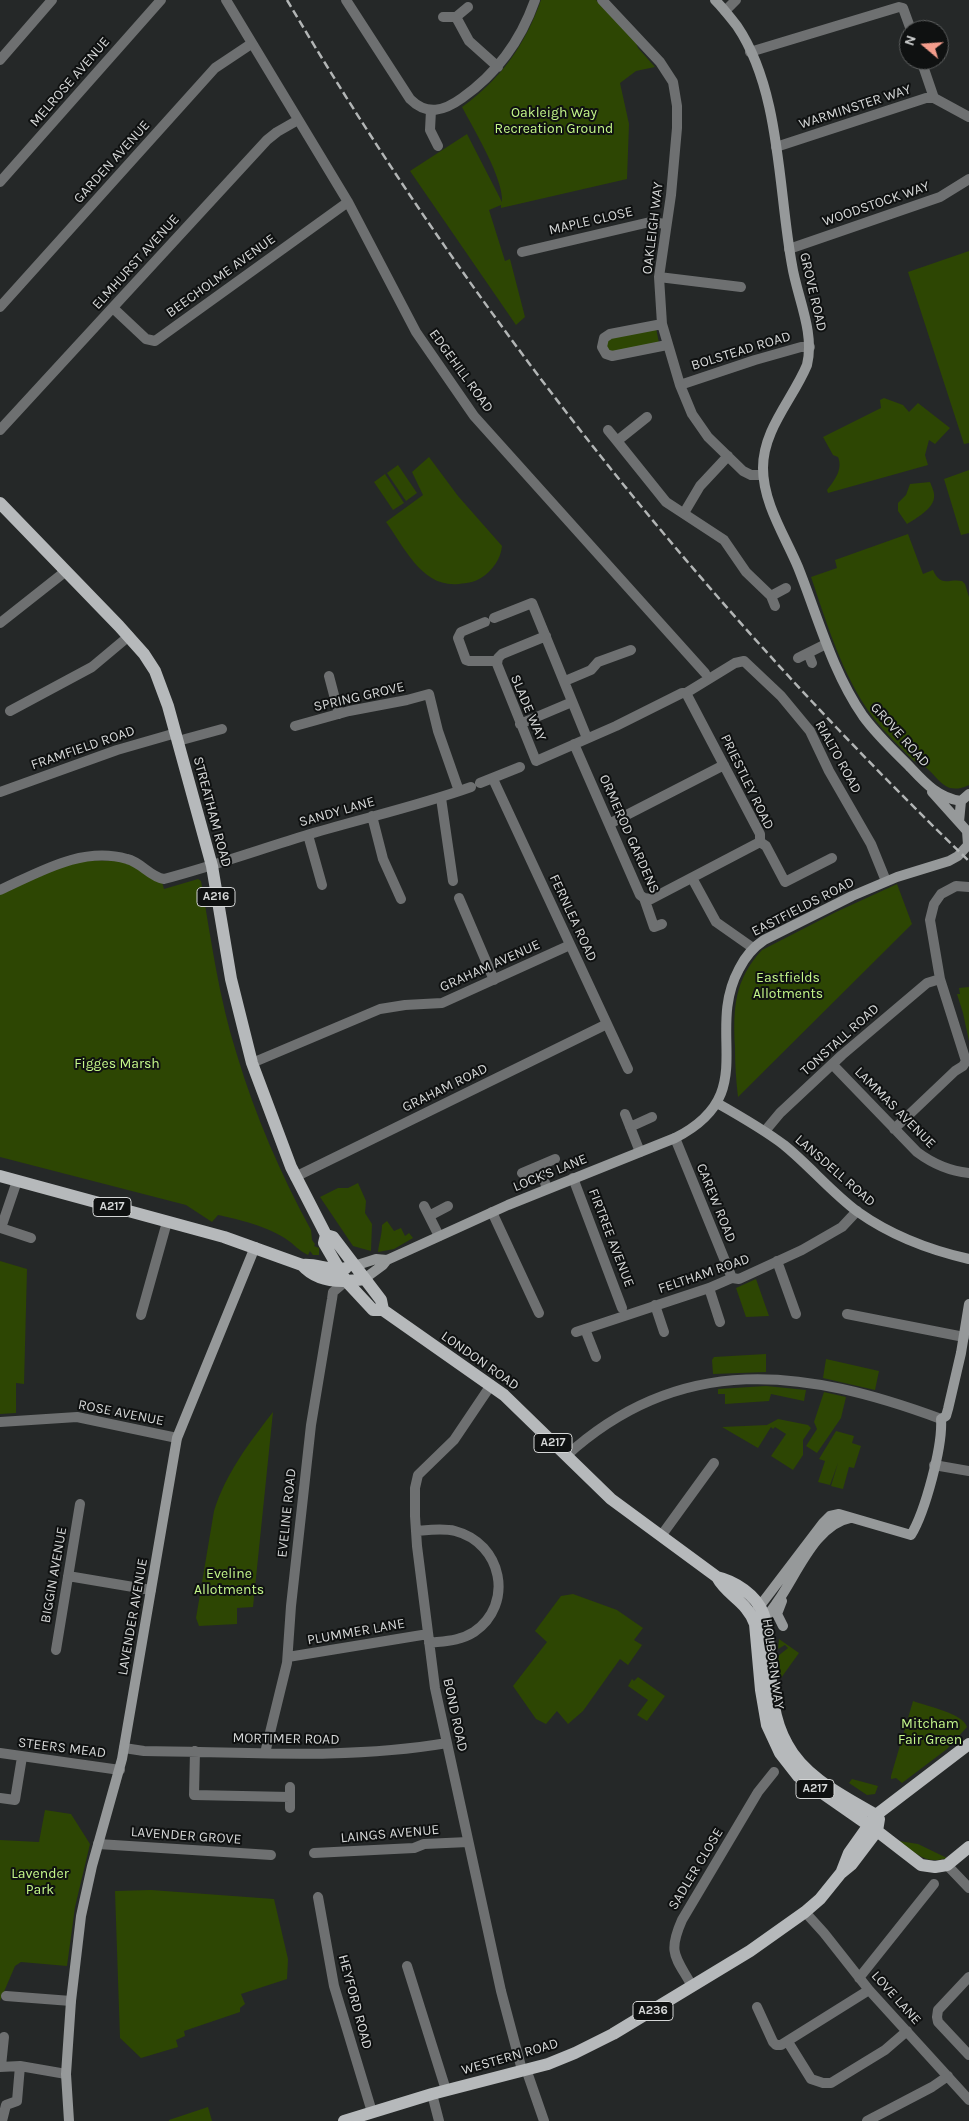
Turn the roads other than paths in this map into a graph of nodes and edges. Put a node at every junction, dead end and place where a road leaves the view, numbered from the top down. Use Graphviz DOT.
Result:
graph roads {
  1 [pos="52,0"];
  2 [pos="161,0"];
  3 [pos="226,0"];
  4 [pos="346,0"];
  5 [pos="535,0"];
  6 [pos="603,0"];
  7 [pos="715,0"];
  8 [pos="736,0"];
  9 [pos="902,4"];
  10 [pos="468,7"];
  11 [pos="725,11"];
  12 [pos="443,17"];
  13 [pos="456,18"];
  14 [pos="908,20"];
  15 [pos="251,44"];
  16 [pos="750,52"];
  17 [pos="0,60"];
  18 [pos="498,67"];
  19 [pos="924,70"];
  20 [pos="934,98"];
  21 [pos="431,110"];
  22 [pos="969,117"];
  23 [pos="298,120"];
  24 [pos="438,146"];
  25 [pos="776,147"];
  26 [pos="969,179"];
  27 [pos="0,182"];
  28 [pos="348,202"];
  29 [pos="666,224"];
  30 [pos="789,249"];
  31 [pos="522,252"];
  32 [pos="659,277"];
  33 [pos="741,287"];
  34 [pos="0,307"];
  35 [pos="113,308"];
  36 [pos="662,324"];
  37 [pos="667,345"];
  38 [pos="810,347"];
  39 [pos="680,385"];
  40 [pos="647,417"];
  41 [pos="0,430"];
  42 [pos="608,430"];
  43 [pos="617,441"];
  44 [pos="728,456"];
  45 [pos="763,475"];
  46 [pos="0,504"];
  47 [pos="684,512"];
  48 [pos="66,571"];
  49 [pos="786,588"];
  50 [pos="0,623"];
  51 [pos="129,636"];
  52 [pos="546,636"];
  53 [pos="826,644"];
  54 [pos="631,650"];
  55 [pos="806,658"];
  56 [pos="497,661"];
  57 [pos="718,670"];
  58 [pos="329,676"];
  59 [pos="565,681"];
  60 [pos="686,693"];
  61 [pos="572,702"];
  62 [pos="10,711"];
  63 [pos="339,714"];
  64 [pos="520,724"];
  65 [pos="295,726"];
  66 [pos="222,730"];
  67 [pos="177,737"];
  68 [pos="587,738"];
  69 [pos="574,744"];
  70 [pos="724,765"];
  71 [pos="520,767"];
  72 [pos="493,779"];
  73 [pos="931,789"];
  74 [pos="459,791"];
  75 [pos="0,792"];
  76 [pos="441,798"];
  77 [pos="965,798"];
  78 [pos="372,816"];
  79 [pos="959,822"];
  80 [pos="609,824"];
  81 [pos="968,831"];
  82 [pos="308,835"];
  83 [pos="760,842"];
  84 [pos="966,848"];
  85 [pos="832,858"];
  86 [pos="207,867"];
  87 [pos="692,878"];
  88 [pos="454,881"];
  89 [pos="886,881"];
  90 [pos="322,885"];
  91 [pos="969,887"];
  92 [pos="0,890"];
  93 [pos="401,898"];
  94 [pos="458,898"];
  95 [pos="644,898"];
  96 [pos="662,924"];
  97 [pos="570,945"];
  98 [pos="753,948"];
  99 [pos="940,979"];
  100 [pos="494,980"];
  101 [pos="607,1024"];
  102 [pos="252,1063"];
  103 [pos="832,1065"];
  104 [pos="628,1069"];
  105 [pos="717,1103"];
  106 [pos="624,1114"];
  107 [pos="652,1117"];
  108 [pos="630,1127"];
  109 [pos="894,1129"];
  110 [pos="764,1131"];
  111 [pos="675,1138"];
  112 [pos="640,1152"];
  113 [pos="555,1159"];
  114 [pos="539,1167"];
  115 [pos="522,1173"];
  116 [pos="969,1173"];
  117 [pos="0,1176"];
  118 [pos="295,1177"];
  119 [pos="573,1178"];
  120 [pos="17,1181"];
  121 [pos="548,1188"];
  122 [pos="424,1206"];
  123 [pos="448,1206"];
  124 [pos="857,1211"];
  125 [pos="492,1212"];
  126 [pos="429,1216"];
  127 [pos="167,1222"];
  128 [pos="326,1235"];
  129 [pos="439,1236"];
  130 [pos="31,1238"];
  131 [pos="255,1247"];
  132 [pos="969,1259"];
  133 [pos="387,1260"];
  134 [pos="777,1261"];
  135 [pos="354,1266"];
  136 [pos="342,1276"];
  137 [pos="364,1278"];
  138 [pos="732,1278"];
  139 [pos="708,1288"];
  140 [pos="969,1304"];
  141 [pos="655,1305"];
  142 [pos="622,1308"];
  143 [pos="383,1310"];
  144 [pos="852,1312"];
  145 [pos="539,1313"];
  146 [pos="796,1314"];
  147 [pos="142,1315"];
  148 [pos="720,1322"];
  149 [pos="664,1332"];
  150 [pos="964,1337"];
  151 [pos="965,1351"];
  152 [pos="596,1357"];
  153 [pos="491,1385"];
  154 [pos="941,1420"];
  155 [pos="0,1422"];
  156 [pos="178,1438"];
  157 [pos="566,1456"];
  158 [pos="714,1463"];
  159 [pos="934,1465"];
  160 [pos="969,1471"];
  161 [pos="80,1504"];
  162 [pos="850,1518"];
  163 [pos="416,1531"];
  164 [pos="661,1536"];
  165 [pos="808,1554"];
  166 [pos="68,1576"];
  167 [pos="717,1577"];
  168 [pos="151,1590"];
  169 [pos="759,1614"];
  170 [pos="783,1626"];
  171 [pos="429,1639"];
  172 [pos="56,1650"];
  173 [pos="288,1658"];
  174 [pos="969,1737"];
  175 [pos="447,1743"];
  176 [pos="969,1744"];
  177 [pos="124,1748"];
  178 [pos="195,1752"];
  179 [pos="265,1752"];
  180 [pos="0,1753"];
  181 [pos="954,1754"];
  182 [pos="22,1757"];
  183 [pos="120,1770"];
  184 [pos="774,1772"];
  185 [pos="0,1798"];
  186 [pos="290,1808"];
  187 [pos="873,1823"];
  188 [pos="468,1842"];
  189 [pos="98,1844"];
  190 [pos="969,1848"];
  191 [pos="314,1853"];
  192 [pos="271,1855"];
  193 [pos="947,1865"];
  194 [pos="934,1884"];
  195 [pos="969,1888"];
  196 [pos="318,1897"];
  197 [pos="805,1912"];
  198 [pos="408,1966"];
  199 [pos="969,1977"];
  200 [pos="859,1978"];
  201 [pos="692,1986"];
  202 [pos="869,1990"];
  203 [pos="6,1996"];
  204 [pos="71,2001"];
  205 [pos="757,2008"];
  206 [pos="907,2031"];
  207 [pos="4,2037"];
  208 [pos="788,2042"];
  209 [pos="969,2055"];
  210 [pos="1,2066"];
  211 [pos="20,2066"];
  212 [pos="524,2070"];
  213 [pos="66,2074"];
  214 [pos="948,2076"];
  215 [pos="446,2090"];
  216 [pos="432,2094"];
  217 [pos="969,2100"];
  218 [pos="372,2112"];
  219 [pos="2,2121"];
  220 [pos="69,2121"];
  221 [pos="344,2121"];
  222 [pos="439,2121"];
  223 [pos="544,2121"];
  224 [pos="866,2121"];
  1 -- 17 [label="street"];
  2 -- 27 [label="street, MELROSE AVENUE"];
  3 -- 15 [label="street, EDGEHILL ROAD"];
  4 -- 21 [label="street"];
  5 -- 18 [label="street"];
  6 -- 29 [label="street, OAKLEIGH WAY"];
  7 -- 11 [label="street, GROVE ROAD"];
  8 -- 11 [label="street"];
  9 -- 14 [label="street"];
  9 -- 16 [label="street"];
  10 -- 13 [label="street"];
  11 -- 16 [label="street, GROVE ROAD"];
  12 -- 13 [label="street"];
  13 -- 18 [label="street"];
  15 -- 23 [label="street, EDGEHILL ROAD"];
  15 -- 34 [label="street, GARDEN AVENUE"];
  16 -- 25 [label="street, GROVE ROAD"];
  18 -- 21 [label="street"];
  19 -- 20 [label="street"];
  20 -- 22 [label="street, WARMINSTER WAY"];
  20 -- 25 [label="street, WARMINSTER WAY"];
  21 -- 24 [label="street"];
  23 -- 28 [label="street, EDGEHILL ROAD"];
  23 -- 35 [label="street, ELMHURST AVENUE"];
  25 -- 30 [label="street, GROVE ROAD"];
  26 -- 30 [label="street, WOODSTOCK WAY"];
  28 -- 35 [label="street, BEECHOLME AVENUE"];
  28 -- 57 [label="street, EDGEHILL ROAD"];
  29 -- 31 [label="street, MAPLE CLOSE"];
  29 -- 32 [label="street, OAKLEIGH WAY"];
  30 -- 38 [label="street, GROVE ROAD"];
  32 -- 33 [label="street"];
  32 -- 36 [label="street, OAKLEIGH WAY"];
  35 -- 41 [label="street, ELMHURST AVENUE"];
  36 -- 37 [label="street, OAKLEIGH WAY"];
  36 -- 37 [label="street"];
  37 -- 39 [label="street, OAKLEIGH WAY"];
  38 -- 39 [label="street, BOLSTEAD ROAD"];
  38 -- 45 [label="street, GROVE ROAD"];
  39 -- 44 [label="street, OAKLEIGH WAY"];
  40 -- 43 [label="street"];
  42 -- 43 [label="street"];
  43 -- 47 [label="street"];
  44 -- 45 [label="street, OAKLEIGH WAY"];
  44 -- 47 [label="street"];
  45 -- 53 [label="street, GROVE ROAD"];
  46 -- 48 [label="main road, STREATHAM ROAD / A216"];
  47 -- 49 [label="street"];
  48 -- 50 [label="street"];
  48 -- 51 [label="main road, STREATHAM ROAD / A216"];
  51 -- 62 [label="street"];
  51 -- 67 [label="main road, STREATHAM ROAD / A216"];
  52 -- 56 [label="street, SLADE WAY"];
  52 -- 56 [label="street"];
  52 -- 59 [label="street"];
  53 -- 55 [label="street"];
  53 -- 73 [label="street, GROVE ROAD"];
  54 -- 59 [label="street"];
  56 -- 64 [label="street, SLADE WAY"];
  57 -- 60 [label="street"];
  57 -- 89 [label="street, RIALTO ROAD"];
  58 -- 63 [label="street"];
  59 -- 61 [label="street"];
  60 -- 68 [label="street"];
  60 -- 70 [label="street, PRIESTLEY ROAD"];
  61 -- 64 [label="street"];
  61 -- 68 [label="street"];
  63 -- 65 [label="street, SPRING GROVE"];
  63 -- 74 [label="street, SPRING GROVE"];
  64 -- 69 [label="street, SLADE WAY"];
  66 -- 67 [label="street, FRAMFIELD ROAD"];
  67 -- 75 [label="street, FRAMFIELD ROAD"];
  67 -- 86 [label="main road, STREATHAM ROAD / A216"];
  68 -- 69 [label="street"];
  69 -- 80 [label="street, ORMEROD GARDENS"];
  70 -- 80 [label="street"];
  70 -- 83 [label="street, PRIESTLEY ROAD"];
  71 -- 72 [label="street, SANDY LANE"];
  72 -- 74 [label="street, SANDY LANE"];
  72 -- 97 [label="street, FERNLEA ROAD"];
  73 -- 77 [label="street, GROVE ROAD"];
  73 -- 79 [label="street, GROVE ROAD"];
  74 -- 76 [label="street, SANDY LANE"];
  76 -- 78 [label="street, SANDY LANE"];
  76 -- 88 [label="street"];
  77 -- 79 [label="street"];
  78 -- 82 [label="street, SANDY LANE"];
  78 -- 93 [label="street"];
  79 -- 81 [label="street, GROVE ROAD"];
  80 -- 95 [label="street, ORMEROD GARDENS"];
  81 -- 84 [label="street"];
  82 -- 86 [label="street, SANDY LANE"];
  82 -- 90 [label="street"];
  83 -- 85 [label="street, PRIESTLEY ROAD"];
  83 -- 87 [label="street"];
  84 -- 89 [label="street, EASTFIELDS ROAD"];
  86 -- 92 [label="street, SANDY LANE"];
  86 -- 102 [label="main road, STREATHAM ROAD / A216"];
  87 -- 95 [label="street"];
  87 -- 98 [label="street"];
  89 -- 98 [label="street, EASTFIELDS ROAD"];
  91 -- 99 [label="street"];
  94 -- 100 [label="street"];
  95 -- 96 [label="street, ORMEROD GARDENS"];
  97 -- 100 [label="street, GRAHAM AVENUE"];
  97 -- 101 [label="street, FERNLEA ROAD"];
  98 -- 105 [label="street, EASTFIELDS ROAD"];
  99 -- 103 [label="street, TONSTALL ROAD"];
  99 -- 109 [label="street"];
  100 -- 102 [label="street, GRAHAM AVENUE"];
  101 -- 104 [label="street, FERNLEA ROAD"];
  101 -- 118 [label="street, GRAHAM ROAD"];
  102 -- 118 [label="main road, STREATHAM ROAD / A216"];
  103 -- 109 [label="street, LAMMAS AVENUE"];
  103 -- 110 [label="street, TONSTALL ROAD"];
  105 -- 110 [label="street, LANSDELL ROAD"];
  105 -- 111 [label="street, LOCK'S LANE"];
  106 -- 108 [label="street"];
  107 -- 108 [label="street"];
  108 -- 112 [label="street"];
  109 -- 116 [label="street, LAMMAS AVENUE"];
  110 -- 124 [label="street, LANSDELL ROAD"];
  111 -- 112 [label="street, LOCK'S LANE"];
  111 -- 138 [label="street, CAREW ROAD"];
  112 -- 119 [label="street, LOCK'S LANE"];
  113 -- 114 [label="street"];
  114 -- 115 [label="street"];
  114 -- 121 [label="street"];
  117 -- 120 [label="main road, A217"];
  118 -- 128 [label="main road, STREATHAM ROAD / A216"];
  119 -- 121 [label="street, LOCK'S LANE"];
  119 -- 142 [label="street, FIRTREE AVENUE"];
  120 -- 127 [label="main road, A217"];
  120 -- 130 [label="street"];
  121 -- 125 [label="street, LOCK'S LANE"];
  122 -- 126 [label="street"];
  123 -- 126 [label="street"];
  124 -- 132 [label="street, LANSDELL ROAD"];
  124 -- 134 [label="street, FELTHAM ROAD"];
  125 -- 129 [label="street, LOCK'S LANE"];
  125 -- 145 [label="street"];
  126 -- 129 [label="street"];
  127 -- 131 [label="main road, A217"];
  127 -- 147 [label="street"];
  128 -- 135 [label="main road, STREATHAM ROAD / A216"];
  128 -- 136 [label="main road, STREATHAM ROAD / A216"];
  129 -- 133 [label="street, LOCK'S LANE"];
  131 -- 136 [label="main road, A217"];
  131 -- 156 [label="street, LAVENDER AVENUE"];
  133 -- 135 [label="street, LOCK'S LANE"];
  133 -- 137 [label="street, LOCK'S LANE"];
  134 -- 138 [label="street, FELTHAM ROAD"];
  134 -- 146 [label="street"];
  135 -- 136 [label="main road"];
  135 -- 137 [label="main road, STREATHAM ROAD"];
  136 -- 137 [label="main road"];
  136 -- 143 [label="main road, LONDON ROAD / A217"];
  136 -- 173 [label="street, EVELINE ROAD"];
  137 -- 143 [label="main road, LONDON ROAD / A217"];
  138 -- 139 [label="street, FELTHAM ROAD"];
  139 -- 141 [label="street, FELTHAM ROAD"];
  139 -- 148 [label="street"];
  140 -- 150 [label="street"];
  141 -- 149 [label="street"];
  141 -- 152 [label="street, FELTHAM ROAD"];
  143 -- 153 [label="main road, LONDON ROAD / A217"];
  144 -- 150 [label="street"];
  150 -- 151 [label="street"];
  151 -- 154 [label="street"];
  153 -- 157 [label="main road, LONDON ROAD / A217"];
  153 -- 163 [label="street, BOND ROAD"];
  154 -- 157 [label="street"];
  154 -- 159 [label="street"];
  155 -- 156 [label="street, ROSE AVENUE"];
  156 -- 168 [label="street, LAVENDER AVENUE"];
  157 -- 164 [label="main road, LONDON ROAD / A217"];
  158 -- 164 [label="street"];
  159 -- 160 [label="street"];
  159 -- 162 [label="street"];
  161 -- 166 [label="street, BIGGIN AVENUE"];
  162 -- 165 [label="street"];
  162 -- 169 [label="street"];
  163 -- 171 [label="street, BOND ROAD"];
  163 -- 171 [label="street, PLUMMER LANE"];
  164 -- 167 [label="main road, LONDON ROAD / A217"];
  165 -- 169 [label="street"];
  165 -- 170 [label="street"];
  166 -- 168 [label="street"];
  166 -- 172 [label="street, BIGGIN AVENUE"];
  167 -- 169 [label="main road, HOLBORN WAY / A217"];
  168 -- 177 [label="street, LAVENDER AVENUE"];
  169 -- 187 [label="main road, HOLBORN WAY / A217"];
  171 -- 173 [label="street, PLUMMER LANE"];
  171 -- 175 [label="street, BOND ROAD"];
  173 -- 179 [label="street, EVELINE ROAD"];
  174 -- 181 [label="main road, A236"];
  175 -- 179 [label="street, MORTIMER ROAD"];
  175 -- 188 [label="street, BOND ROAD"];
  176 -- 181 [label="main road, A236"];
  177 -- 178 [label="street, MORTIMER ROAD"];
  177 -- 183 [label="street, LAVENDER AVENUE"];
  178 -- 179 [label="street, MORTIMER ROAD"];
  178 -- 186 [label="street"];
  180 -- 182 [label="street, STEERS MEAD"];
  181 -- 187 [label="main road, A236"];
  182 -- 183 [label="street, STEERS MEAD"];
  182 -- 185 [label="street"];
  183 -- 189 [label="street, LAVENDER AVENUE"];
  184 -- 201 [label="street, SADLER CLOSE"];
  187 -- 193 [label="main road, HOLBORN WAY"];
  187 -- 197 [label="main road, WESTERN ROAD / A236"];
  188 -- 191 [label="street, LAINGS AVENUE"];
  188 -- 212 [label="street, BOND ROAD"];
  189 -- 192 [label="street, LAVENDER GROVE"];
  189 -- 204 [label="street, LAVENDER AVENUE"];
  190 -- 193 [label="main road"];
  193 -- 195 [label="street"];
  194 -- 200 [label="street"];
  196 -- 218 [label="street, HEYFORD ROAD"];
  197 -- 200 [label="street, LOVE LANE"];
  197 -- 201 [label="main road, WESTERN ROAD / A236"];
  198 -- 215 [label="street"];
  199 -- 209 [label="street"];
  200 -- 202 [label="street, LOVE LANE"];
  201 -- 212 [label="main road, WESTERN ROAD / A236"];
  202 -- 206 [label="street, LOVE LANE"];
  202 -- 208 [label="street"];
  203 -- 204 [label="street"];
  204 -- 213 [label="street, LAVENDER AVENUE"];
  205 -- 208 [label="street"];
  206 -- 208 [label="street"];
  206 -- 214 [label="street, LOVE LANE"];
  207 -- 210 [label="street"];
  210 -- 211 [label="street"];
  211 -- 213 [label="street"];
  211 -- 219 [label="street"];
  212 -- 215 [label="main road, WESTERN ROAD / A236"];
  212 -- 223 [label="street, BOND ROAD"];
  213 -- 220 [label="street, LAVENDER AVENUE"];
  214 -- 217 [label="street, LOVE LANE"];
  214 -- 224 [label="street"];
  215 -- 216 [label="main road, WESTERN ROAD / A236"];
  216 -- 218 [label="main road, WESTERN ROAD / A236"];
  216 -- 222 [label="street"];
  218 -- 221 [label="main road, WESTERN ROAD / A236"];
}
